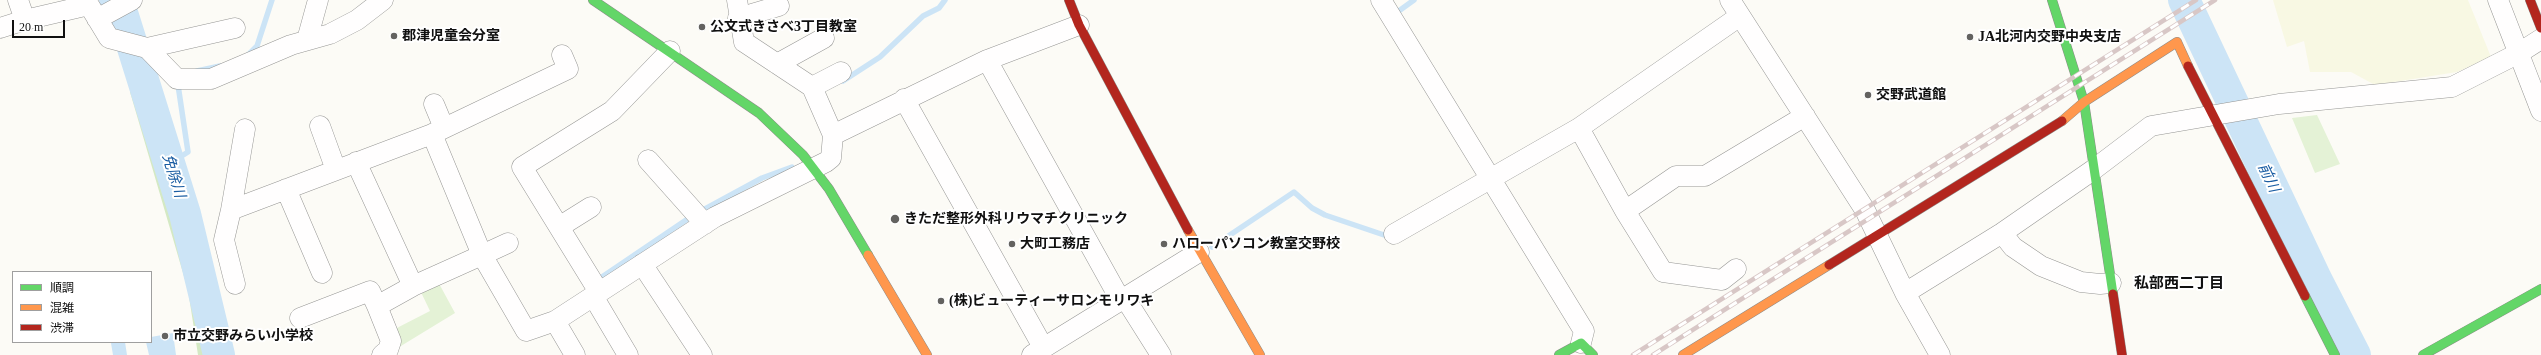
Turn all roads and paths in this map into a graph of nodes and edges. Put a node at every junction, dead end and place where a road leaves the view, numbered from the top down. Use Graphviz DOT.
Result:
graph roads {
  1 [pos="18,0"];
  2 [pos="132,0"];
  3 [pos="318,0"];
  4 [pos="383,0"];
  5 [pos="593,0"];
  6 [pos="1069,0"];
  7 [pos="1380,0"];
  8 [pos="2052,0"];
  9 [pos="2498,0"];
  10 [pos="2530,0"];
  11 [pos="779,6"];
  12 [pos="1735,8"];
  13 [pos="738,9"];
  14 [pos="97,19"];
  15 [pos="25,20"];
  16 [pos="1079,25"];
  17 [pos="0,28"];
  18 [pos="235,28"];
  19 [pos="2541,28"];
  20 [pos="824,38"];
  21 [pos="2541,39"];
  22 [pos="307,40"];
  23 [pos="147,48"];
  24 [pos="670,50"];
  25 [pos="2519,53"];
  26 [pos="562,55"];
  27 [pos="987,60"];
  28 [pos="777,64"];
  29 [pos="841,72"];
  30 [pos="812,87"];
  31 [pos="904,99"];
  32 [pos="2084,102"];
  33 [pos="434,104"];
  34 [pos="2541,111"];
  35 [pos="2214,114"];
  36 [pos="1805,116"];
  37 [pos="320,126"];
  38 [pos="1579,128"];
  39 [pos="246,129"];
  40 [pos="438,131"];
  41 [pos="833,135"];
  42 [pos="648,160"];
  43 [pos="356,162"];
  44 [pos="336,170"];
  45 [pos="814,170"];
  46 [pos="2093,170"];
  47 [pos="1491,177"];
  48 [pos="286,189"];
  49 [pos="591,207"];
  50 [pos="231,210"];
  51 [pos="1625,211"];
  52 [pos="704,223"];
  53 [pos="559,227"];
  54 [pos="2002,233"];
  55 [pos="1394,234"];
  56 [pos="1877,235"];
  57 [pos="508,243"];
  58 [pos="1199,252"];
  59 [pos="482,256"];
  60 [pos="642,264"];
  61 [pos="1736,269"];
  62 [pos="322,273"];
  63 [pos="2111,283"];
  64 [pos="235,284"];
  65 [pos="413,286"];
  66 [pos="2541,289"];
  67 [pos="597,293"];
  68 [pos="1905,293"];
  69 [pos="1125,304"];
  70 [pos="377,306"];
  71 [pos="561,317"];
  72 [pos="300,318"];
  73 [pos="1587,349"];
  74 [pos="1050,352"];
  75 [pos="1255,353"];
  76 [pos="382,355"];
  77 [pos="575,355"];
  78 [pos="628,355"];
  79 [pos="702,355"];
  80 [pos="927,355"];
  81 [pos="1161,355"];
  82 [pos="1559,355"];
  83 [pos="1683,355"];
  84 [pos="1940,355"];
  85 [pos="2122,355"];
  86 [pos="2335,355"];
  87 [pos="2422,355"];
  1 -- 15 [label="street"];
  2 -- 14 [label="street"];
  3 -- 22 [label="street"];
  4 -- 22 [label="street"];
  5 -- 24 [label="main road"];
  6 -- 16 [label="main road"];
  7 -- 47 [label="street"];
  8 -- 32 [label="main road"];
  9 -- 25 [label="street"];
  10 -- 19 [label="main road"];
  11 -- 13 [label="street"];
  12 -- 36 [label="street"];
  12 -- 38 [label="street"];
  13 -- 28 [label="street"];
  14 -- 15 [label="street"];
  14 -- 23 [label="street"];
  15 -- 17 [label="street"];
  16 -- 27 [label="street"];
  16 -- 58 [label="main road"];
  18 -- 23 [label="street"];
  20 -- 28 [label="street"];
  21 -- 25 [label="street"];
  22 -- 23 [label="street"];
  24 -- 45 [label="main road"];
  24 -- 53 [label="street"];
  25 -- 34 [label="street"];
  25 -- 35 [label="street"];
  26 -- 40 [label="street"];
  27 -- 31 [label="street"];
  27 -- 69 [label="street"];
  28 -- 30 [label="street"];
  29 -- 30 [label="street"];
  30 -- 41 [label="street"];
  31 -- 41 [label="street"];
  31 -- 74 [label="street"];
  32 -- 35 [label="main road"];
  32 -- 46 [label="main road"];
  32 -- 56 [label="main road"];
  33 -- 40 [label="street"];
  35 -- 46 [label="street"];
  35 -- 86 [label="main road"];
  36 -- 51 [label="street"];
  36 -- 56 [label="street"];
  37 -- 44 [label="street"];
  38 -- 47 [label="street"];
  38 -- 51 [label="street"];
  39 -- 50 [label="street"];
  40 -- 43 [label="street"];
  40 -- 59 [label="street"];
  41 -- 45 [label="street"];
  42 -- 52 [label="street"];
  43 -- 44 [label="street"];
  43 -- 65 [label="street"];
  44 -- 48 [label="street"];
  45 -- 52 [label="street"];
  45 -- 80 [label="main road"];
  46 -- 54 [label="street"];
  46 -- 63 [label="main road"];
  47 -- 55 [label="street"];
  47 -- 73 [label="street"];
  48 -- 50 [label="street"];
  48 -- 62 [label="street"];
  49 -- 53 [label="street"];
  50 -- 64 [label="street"];
  51 -- 61 [label="street"];
  52 -- 60 [label="street"];
  53 -- 67 [label="street"];
  54 -- 63 [label="street"];
  54 -- 68 [label="street"];
  56 -- 68 [label="street"];
  56 -- 83 [label="main road"];
  57 -- 59 [label="street"];
  58 -- 69 [label="street"];
  58 -- 75 [label="main road"];
  59 -- 65 [label="street"];
  59 -- 71 [label="street"];
  60 -- 67 [label="street"];
  60 -- 79 [label="street"];
  63 -- 85 [label="main road"];
  65 -- 70 [label="street"];
  66 -- 87 [label="main road"];
  67 -- 71 [label="street"];
  67 -- 78 [label="street"];
  68 -- 84 [label="street"];
  69 -- 74 [label="street"];
  69 -- 81 [label="street"];
  70 -- 72 [label="street"];
  70 -- 76 [label="street"];
  71 -- 77 [label="street"];
  73 -- 82 [label="main road"];
}
